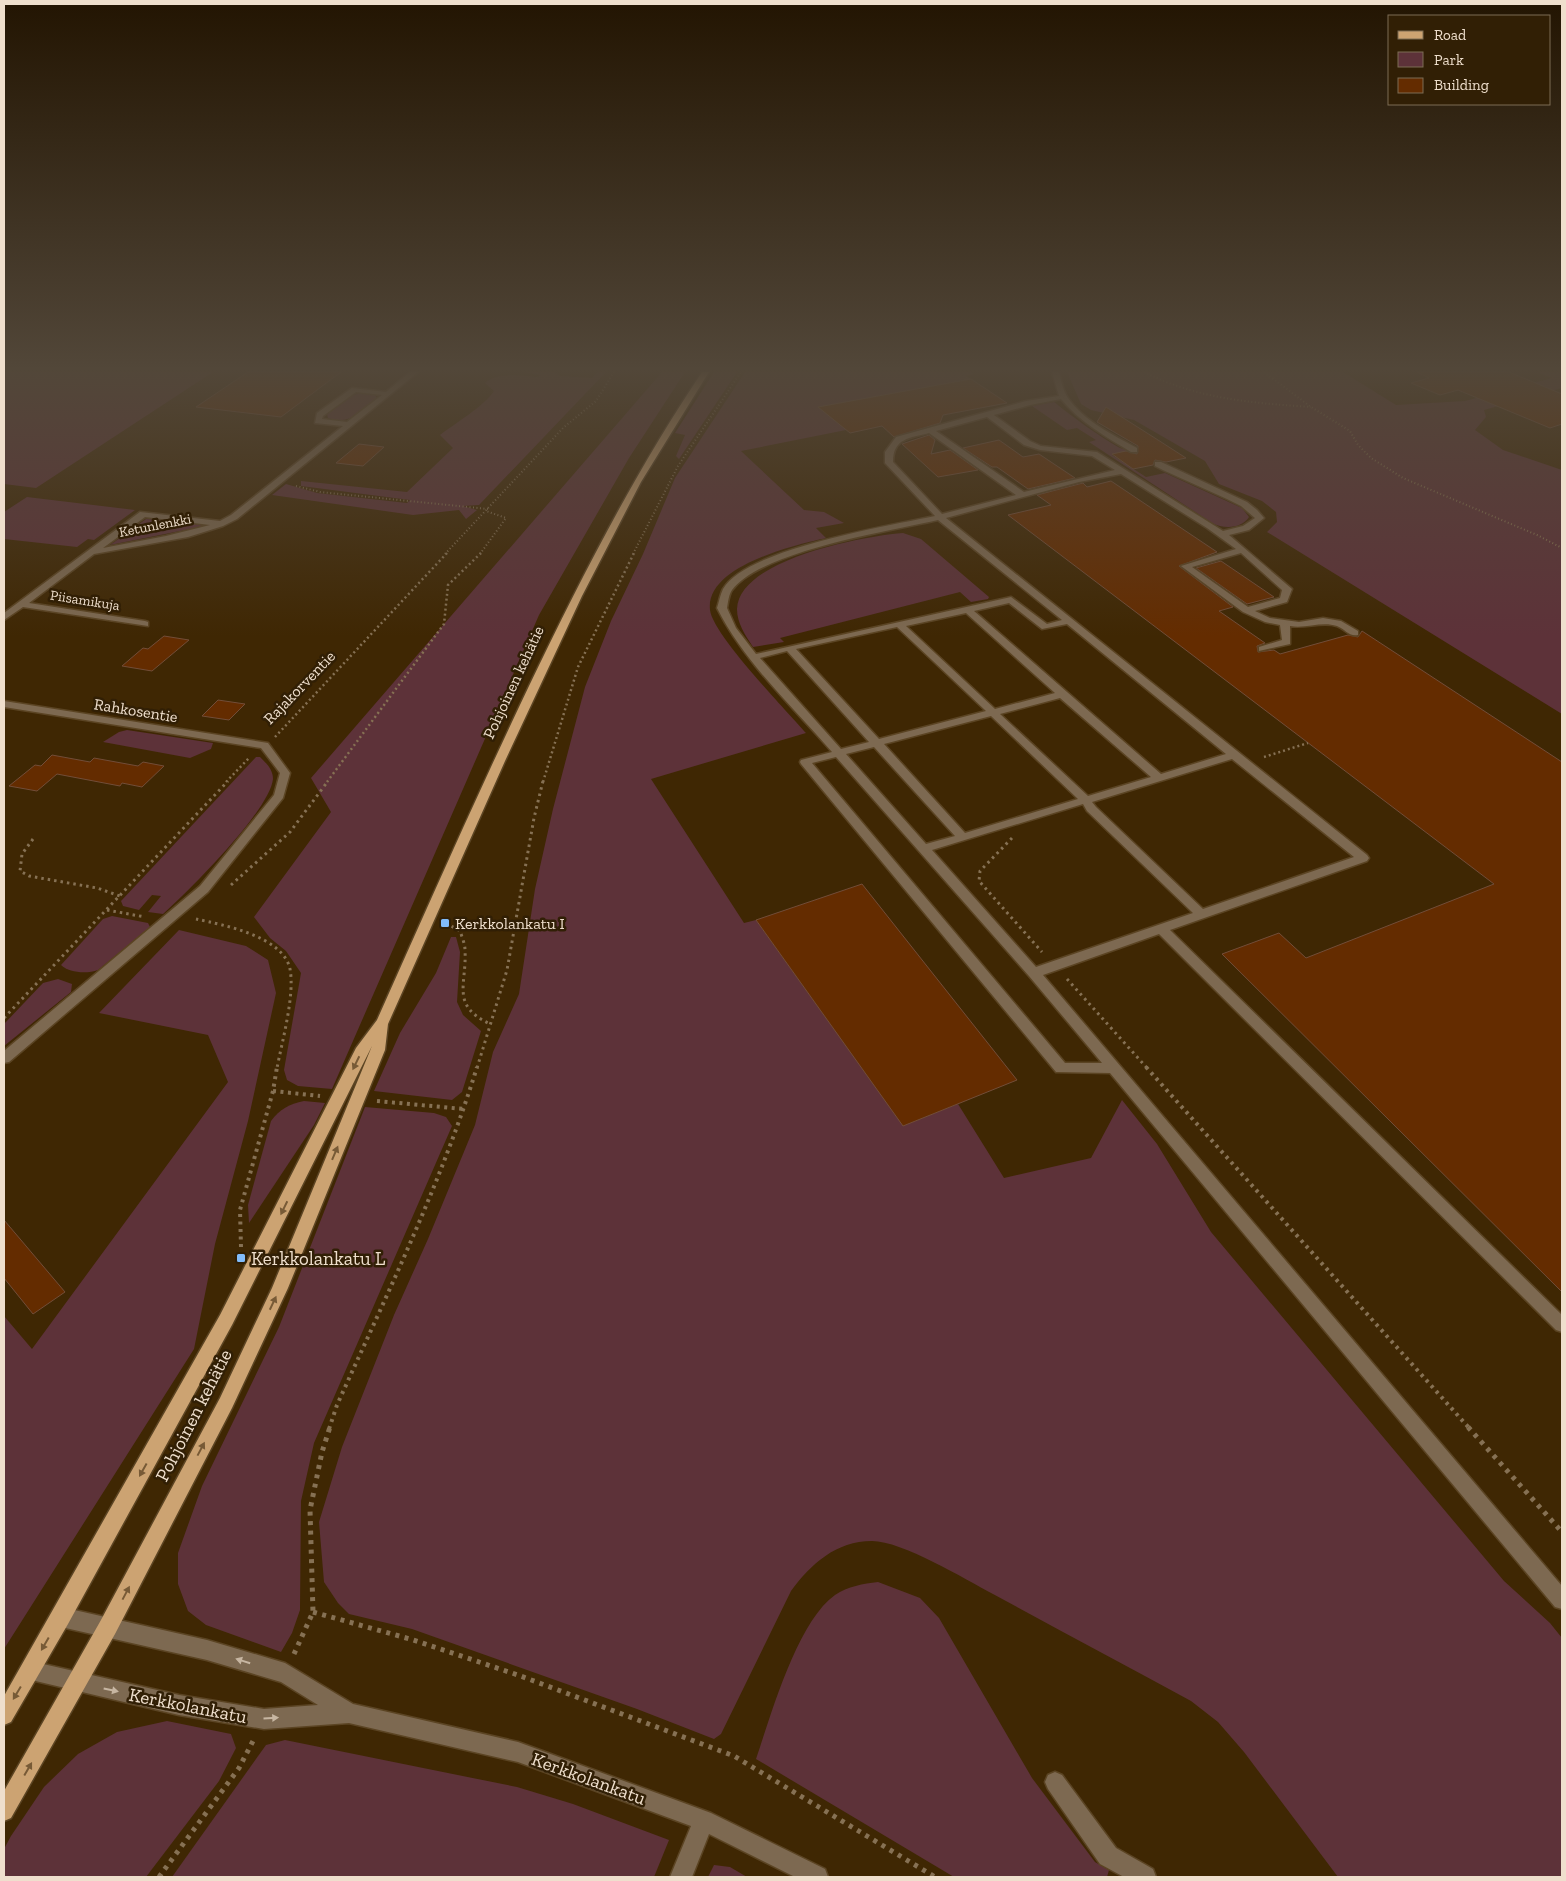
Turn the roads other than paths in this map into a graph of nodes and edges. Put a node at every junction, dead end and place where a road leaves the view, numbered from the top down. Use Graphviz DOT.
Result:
graph roads {
  1 [pos="306,460"];
  2 [pos="650,460"];
  3 [pos="889,460"];
  4 [pos="972,460"];
  5 [pos="1104,460"];
  6 [pos="1158,464"];
  7 [pos="1122,471"];
  8 [pos="1022,495"];
  9 [pos="940,517"];
  10 [pos="223,524"];
  11 [pos="1222,534"];
  12 [pos="1243,550"];
  13 [pos="93,552"];
  14 [pos="21,604"];
  15 [pos="967,609"];
  16 [pos="1246,610"];
  17 [pos="4,617"];
  18 [pos="1068,621"];
  19 [pos="1285,623"];
  20 [pos="145,624"];
  21 [pos="899,624"];
  22 [pos="1355,633"];
  23 [pos="789,648"];
  24 [pos="1262,650"];
  25 [pos="754,657"];
  26 [pos="1062,694"];
  27 [pos="4,704"];
  28 [pos="992,713"];
  29 [pos="876,743"];
  30 [pos="264,745"];
  31 [pos="839,753"];
  32 [pos="1239,759"];
  33 [pos="1158,778"];
  34 [pos="1086,800"];
  35 [pos="963,837"];
  36 [pos="924,849"];
  37 [pos="1202,915"];
  38 [pos="1162,928"];
  39 [pos="1034,973"];
  40 [pos="383,1022"];
  41 [pos="4,1058"];
  42 [pos="1114,1068"];
  43 [pos="1562,1326"];
  44 [pos="1562,1600"];
  45 [pos="61,1617"];
  46 [pos="108,1627"];
  47 [pos="30,1672"];
  48 [pos="78,1682"];
  49 [pos="349,1714"];
  50 [pos="4,1715"];
  51 [pos="1055,1782"];
  52 [pos="4,1811"];
  53 [pos="704,1820"];
  54 [pos="681,1877"];
  55 [pos="817,1877"];
  56 [pos="1145,1877"];
  1 -- 10 [label="street, Ketunlenkki"];
  2 -- 40 [label="main road, Pohjoinen kehätie"];
  3 -- 9 [label="street"];
  4 -- 8 [label="street"];
  5 -- 7 [label="street"];
  6 -- 11 [label="street"];
  7 -- 8 [label="street"];
  7 -- 11 [label="street"];
  8 -- 9 [label="street"];
  9 -- 18 [label="street"];
  9 -- 25 [label="street"];
  10 -- 13 [label="street, Ketunlenkki"];
  10 -- 13 [label="street, Ketunlenkki"];
  11 -- 12 [label="street"];
  12 -- 16 [label="street"];
  12 -- 16 [label="street"];
  13 -- 14 [label="street, Ketunlenkki"];
  14 -- 17 [label="street, Ketunlenkki"];
  14 -- 20 [label="street, Piisamikuja"];
  15 -- 18 [label="street"];
  15 -- 21 [label="street"];
  15 -- 26 [label="street"];
  16 -- 19 [label="street"];
  18 -- 32 [label="street"];
  19 -- 22 [label="street"];
  19 -- 24 [label="street"];
  21 -- 23 [label="street"];
  21 -- 28 [label="street"];
  23 -- 25 [label="street"];
  23 -- 29 [label="street"];
  25 -- 31 [label="street"];
  26 -- 28 [label="street"];
  26 -- 33 [label="street"];
  27 -- 30 [label="street, Rahkosentie"];
  28 -- 29 [label="street"];
  28 -- 34 [label="street"];
  29 -- 31 [label="street"];
  29 -- 35 [label="street"];
  30 -- 41 [label="street, Rajakorventie"];
  31 -- 36 [label="street"];
  31 -- 42 [label="street"];
  32 -- 33 [label="street"];
  32 -- 37 [label="street"];
  33 -- 34 [label="street"];
  34 -- 35 [label="street"];
  34 -- 37 [label="street"];
  35 -- 36 [label="street"];
  36 -- 39 [label="street"];
  37 -- 38 [label="street"];
  38 -- 39 [label="street"];
  38 -- 43 [label="street"];
  39 -- 42 [label="street"];
  40 -- 45 [label="main road, Pohjoinen kehätie, one-way"];
  46 -- 40 [label="main road, Pohjoinen kehätie, one-way"];
  42 -- 44 [label="street"];
  45 -- 46 [label="street, Kerkkolankatu"];
  45 -- 47 [label="main road, Pohjoinen kehätie, one-way"];
  46 -- 48 [label="main road, Pohjoinen kehätie"];
  49 -- 46 [label="street, Kerkkolankatu, one-way"];
  47 -- 48 [label="street, Kerkkolankatu"];
  47 -- 50 [label="main road, Pohjoinen kehätie, one-way"];
  48 -- 49 [label="street, Kerkkolankatu, one-way"];
  52 -- 48 [label="main road, Pohjoinen kehätie, one-way"];
  49 -- 53 [label="street, Kerkkolankatu"];
  51 -- 56 [label="street"];
  53 -- 54 [label="street"];
  53 -- 55 [label="street, Kerkkolankatu"];
}
